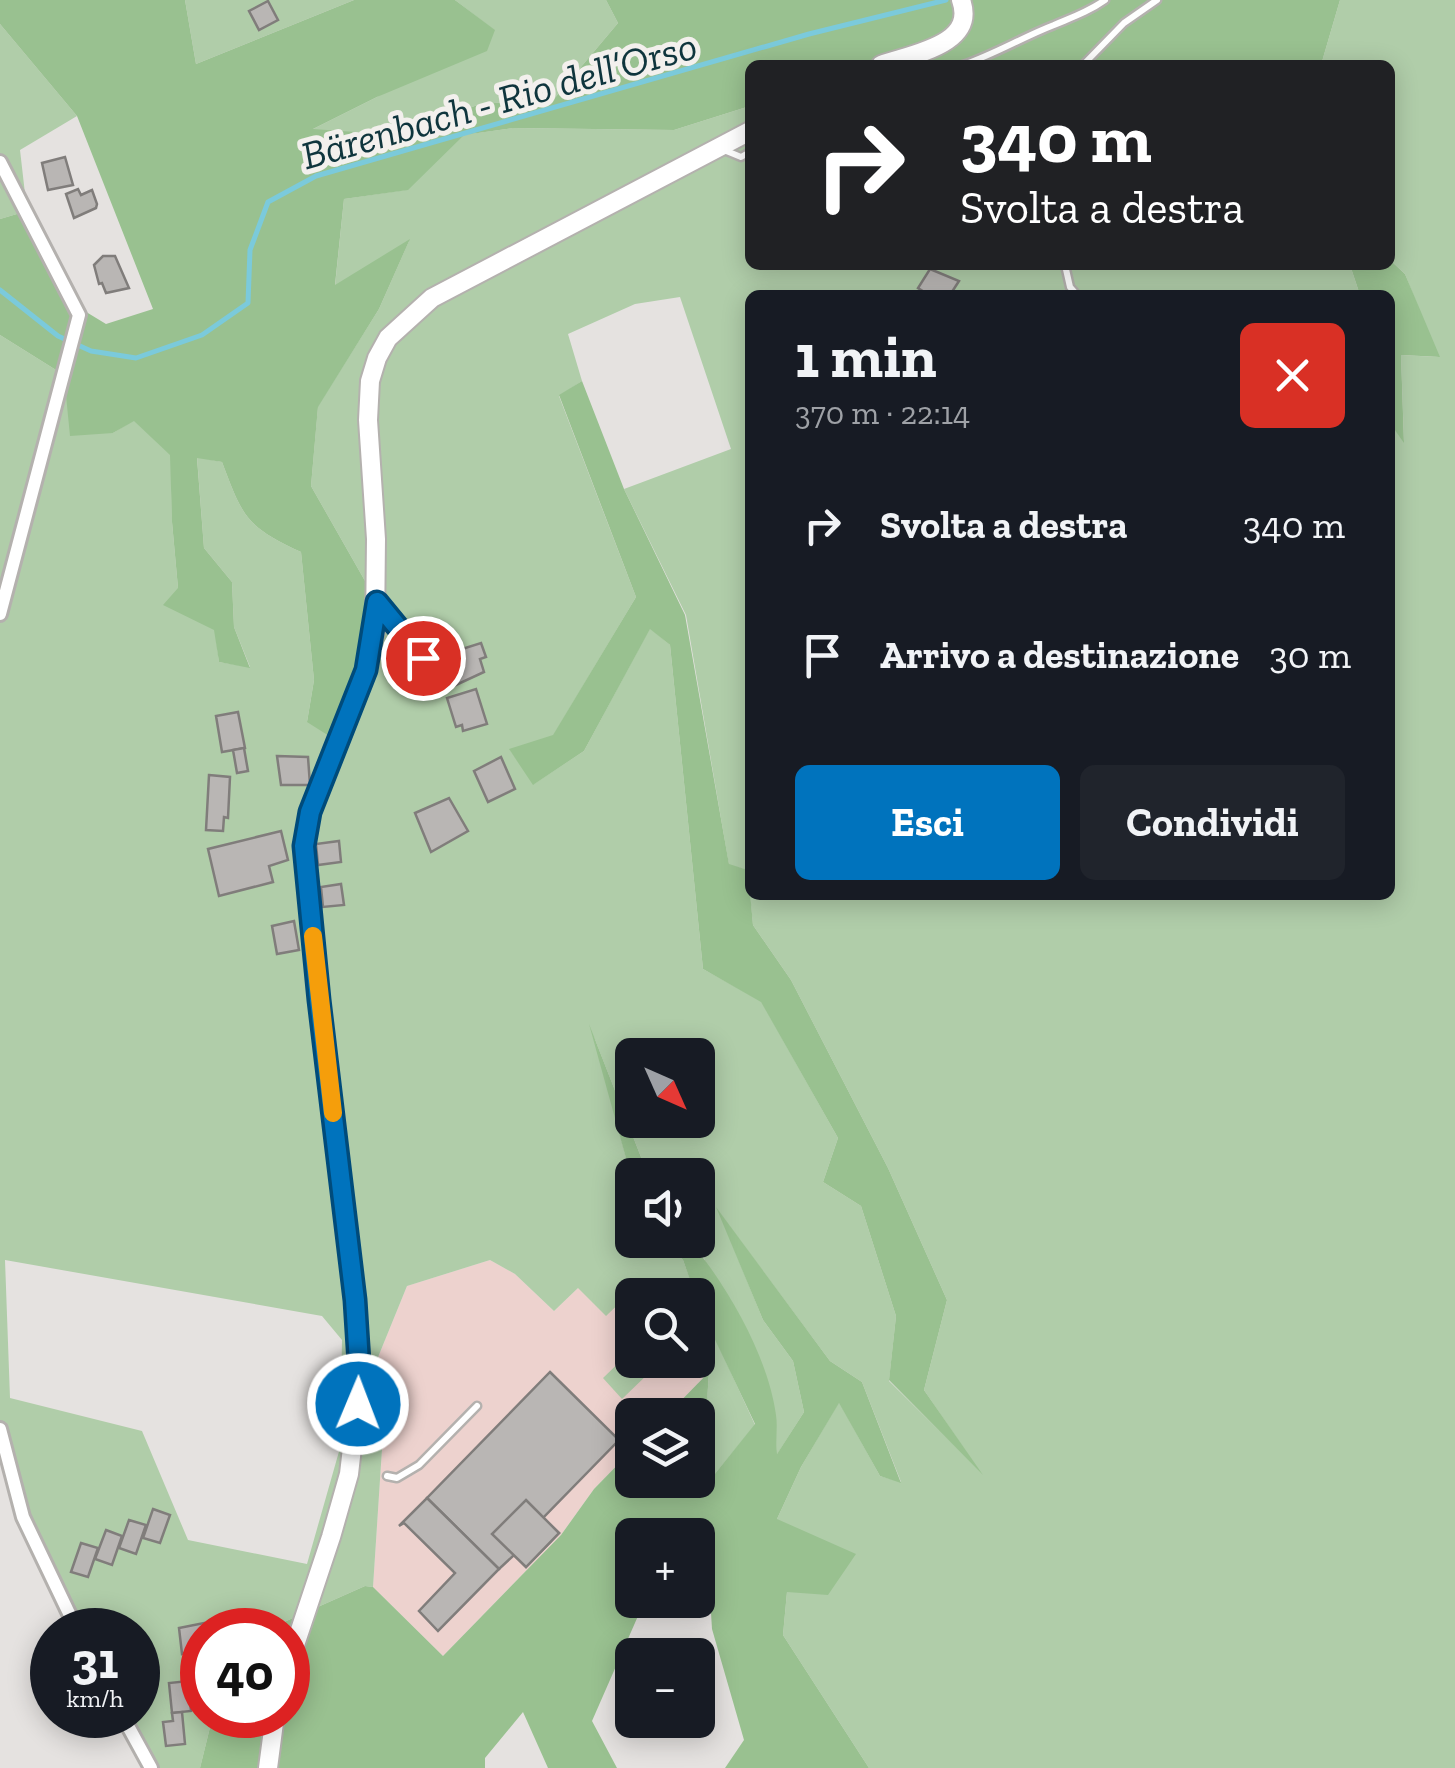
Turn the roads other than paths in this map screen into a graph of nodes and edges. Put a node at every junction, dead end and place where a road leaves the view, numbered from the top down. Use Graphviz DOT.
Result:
graph roads {
  1 [pos="961,0"];
  2 [pos="1105,0"];
  3 [pos="1157,0"];
  4 [pos="895,60"];
  5 [pos="978,60"];
  6 [pos="1087,60"];
  7 [pos="745,134"];
  8 [pos="718,148"];
  9 [pos="745,155"];
  10 [pos="0,162"];
  11 [pos="377,602"];
  12 [pos="0,614"];
  13 [pos="446,687"];
  14 [pos="477,1406"];
  15 [pos="0,1429"];
  16 [pos="387,1476"];
  17 [pos="66,1608"];
  18 [pos="308,1608"];
  19 [pos="135,1738"];
  20 [pos="271,1738"];
  21 [pos="152,1768"];
  22 [pos="268,1768"];
  1 -- 4 [label="street"];
  2 -- 5 [label="lane"];
  3 -- 6 [label="lane"];
  7 -- 8 [label="street"];
  8 -- 9 [label="lane"];
  8 -- 11 [label="street"];
  10 -- 12 [label="street"];
  11 -- 13 [label="lane"];
  11 -- 18 [label="street"];
  14 -- 16 [label="lane"];
  15 -- 17 [label="street"];
  19 -- 21 [label="street"];
  20 -- 22 [label="street"];
}
